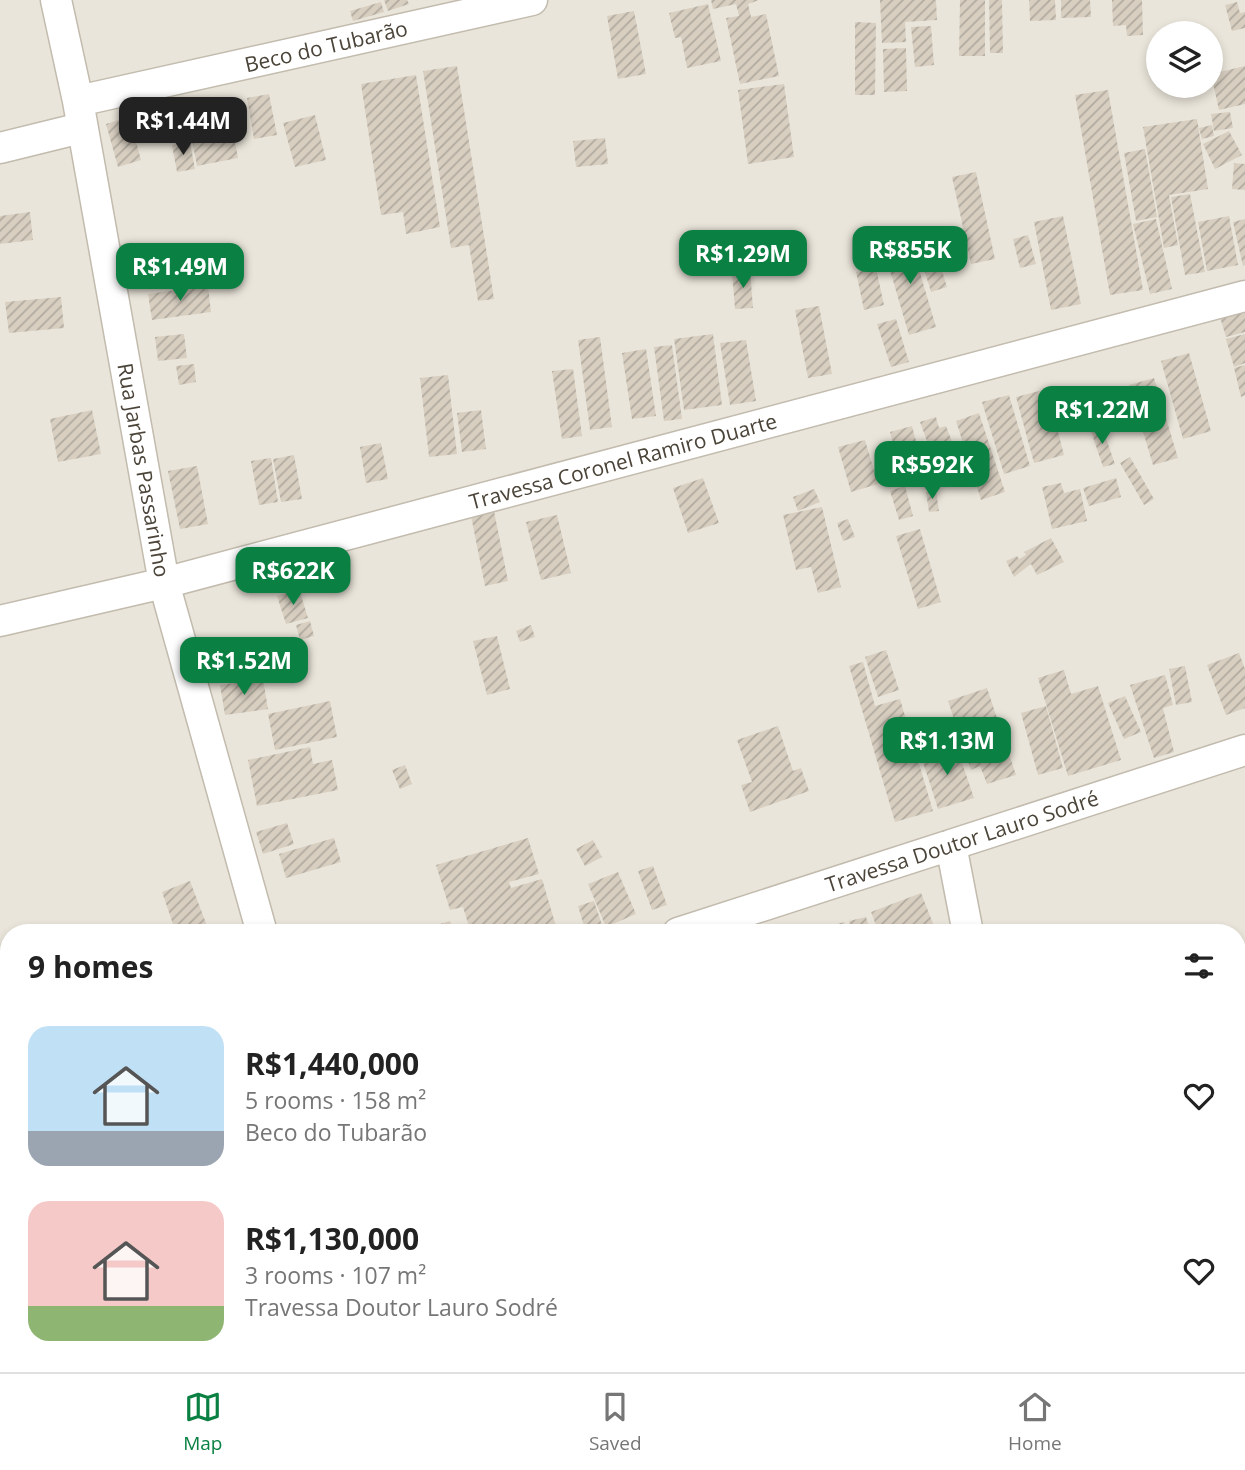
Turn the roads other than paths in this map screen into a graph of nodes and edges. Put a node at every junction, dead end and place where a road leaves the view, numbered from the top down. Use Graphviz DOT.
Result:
graph roads {
  1 [pos="55,0"];
  2 [pos="532,0"];
  3 [pos="80,114"];
  4 [pos="0,148"];
  5 [pos="1245,296"];
  6 [pos="164,583"];
  7 [pos="0,621"];
  8 [pos="1245,750"];
  9 [pos="951,845"];
  10 [pos="259,924"];
  11 [pos="706,924"];
  12 [pos="966,924"];
  1 -- 3 [label="street, Rua Jarbas Passarinho"];
  2 -- 3 [label="street, Beco do Tubarão"];
  3 -- 4 [label="street, Beco do Tubarão"];
  3 -- 6 [label="street, Rua Jarbas Passarinho"];
  5 -- 6 [label="street, Travessa Coronel Ramiro Duarte"];
  6 -- 7 [label="street, Travessa Coronel Ramiro Duarte"];
  6 -- 10 [label="street, Rua Jarbas Passarinho"];
  8 -- 9 [label="street, Travessa Doutor Lauro Sodré"];
  9 -- 11 [label="street, Travessa Doutor Lauro Sodré"];
  9 -- 12 [label="street"];
}
